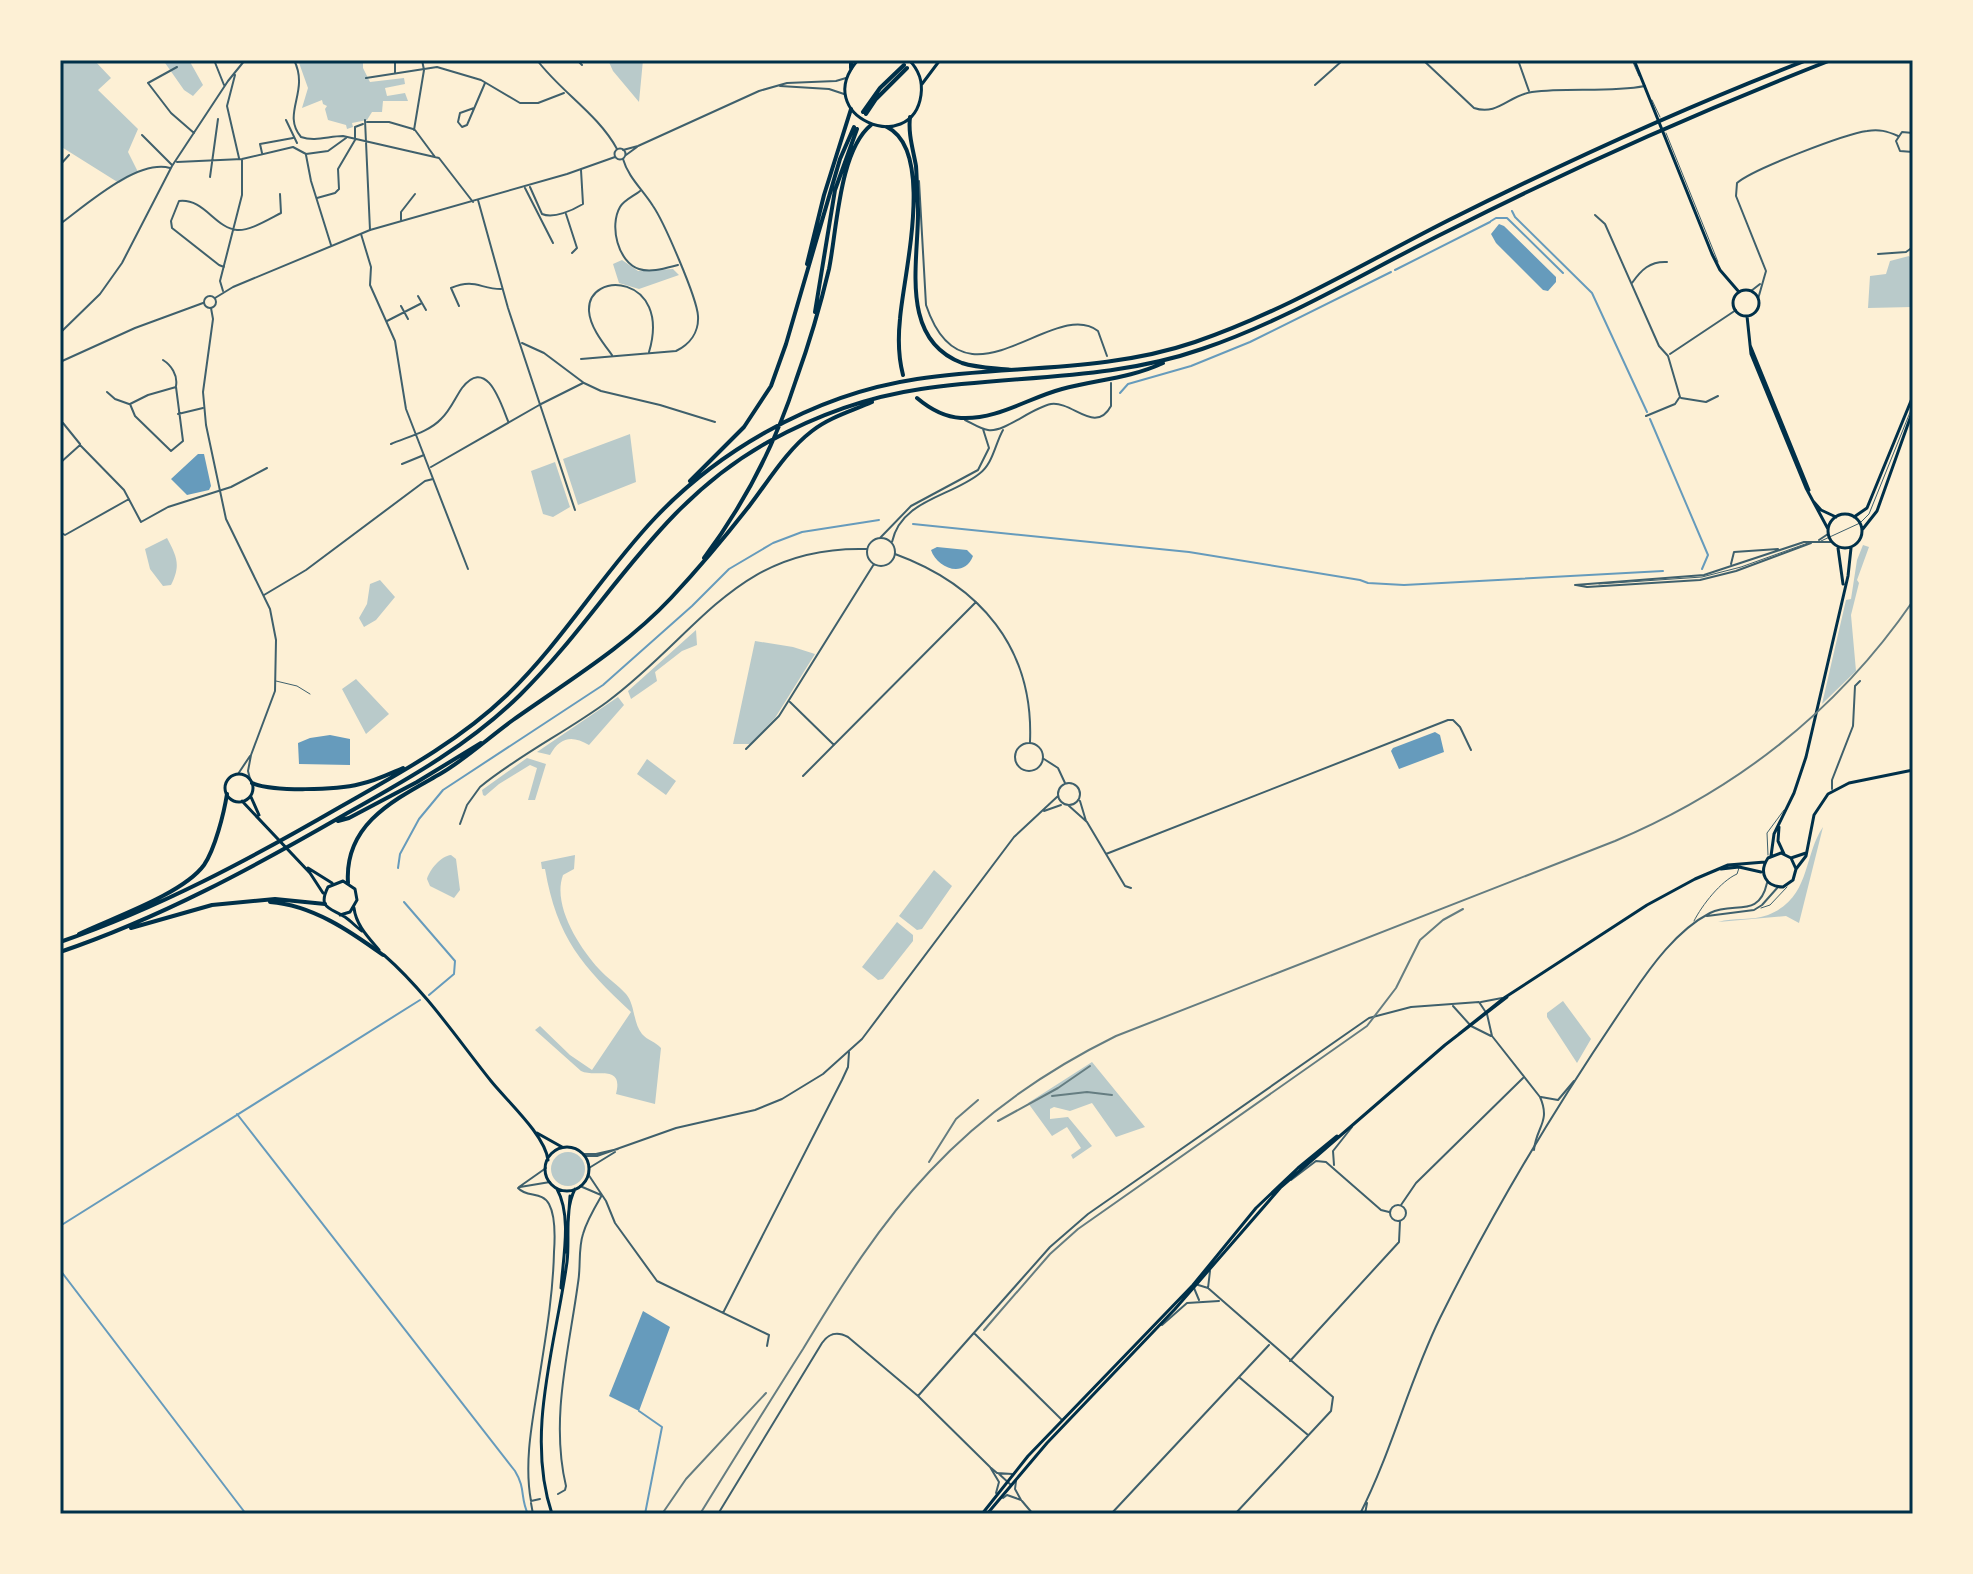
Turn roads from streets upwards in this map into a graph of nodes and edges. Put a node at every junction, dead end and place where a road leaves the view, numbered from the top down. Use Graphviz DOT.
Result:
graph roads {
  1 [pos="214,60"];
  2 [pos="245,60"];
  3 [pos="294,60"];
  4 [pos="395,60"];
  5 [pos="422,60"];
  6 [pos="537,60"];
  7 [pos="577,60"];
  8 [pos="851,60"];
  9 [pos="858,60"];
  10 [pos="909,60"];
  11 [pos="940,60"];
  12 [pos="1343,60"];
  13 [pos="1423,60"];
  14 [pos="1518,60"];
  15 [pos="1633,60"];
  16 [pos="1807,60"];
  17 [pos="1831,60"];
  18 [pos="582,65"];
  19 [pos="905,66"];
  20 [pos="177,67"];
  21 [pos="851,68"];
  22 [pos="237,70"];
  23 [pos="424,70"];
  24 [pos="395,73"];
  25 [pos="366,78"];
  26 [pos="846,78"];
  27 [pos="486,82"];
  28 [pos="922,84"];
  29 [pos="778,85"];
  30 [pos="1315,85"];
  31 [pos="224,86"];
  32 [pos="1645,86"];
  33 [pos="413,88"];
  34 [pos="421,88"];
  35 [pos="1529,92"];
  36 [pos="564,93"];
  37 [pos="845,94"];
  38 [pos="474,108"];
  39 [pos="851,109"];
  40 [pos="864,113"];
  41 [pos="910,117"];
  42 [pos="218,119"];
  43 [pos="286,120"];
  44 [pos="365,123"];
  45 [pos="871,125"];
  46 [pos="887,127"];
  47 [pos="414,130"];
  48 [pos="195,133"];
  49 [pos="1913,133"];
  50 [pos="142,135"];
  51 [pos="1898,136"];
  52 [pos="301,137"];
  53 [pos="347,137"];
  54 [pos="293,138"];
  55 [pos="355,140"];
  56 [pos="366,143"];
  57 [pos="295,146"];
  58 [pos="638,146"];
  59 [pos="617,149"];
  60 [pos="623,150"];
  61 [pos="1912,152"];
  62 [pos="306,154"];
  63 [pos="69,155"];
  64 [pos="263,155"];
  65 [pos="615,157"];
  66 [pos="624,157"];
  67 [pos="437,158"];
  68 [pos="240,159"];
  69 [pos="212,160"];
  70 [pos="176,161"];
  71 [pos="1913,161"];
  72 [pos="60,165"];
  73 [pos="172,167"];
  74 [pos="581,170"];
  75 [pos="916,170"];
  76 [pos="210,177"];
  77 [pos="527,186"];
  78 [pos="641,191"];
  79 [pos="280,194"];
  80 [pos="415,194"];
  81 [pos="317,198"];
  82 [pos="478,200"];
  83 [pos="473,202"];
  84 [pos="566,212"];
  85 [pos="1595,215"];
  86 [pos="401,222"];
  87 [pos="60,224"];
  88 [pos="234,229"];
  89 [pos="370,230"];
  90 [pos="361,234"];
  91 [pos="553,243"];
  92 [pos="332,246"];
  93 [pos="1913,247"];
  94 [pos="572,253"];
  95 [pos="1878,254"];
  96 [pos="1667,262"];
  97 [pos="680,265"];
  98 [pos="224,267"];
  99 [pos="806,279"];
  100 [pos="1761,283"];
  101 [pos="1631,284"];
  102 [pos="503,288"];
  103 [pos="224,291"];
  104 [pos="1751,291"];
  105 [pos="1739,292"];
  106 [pos="418,296"];
  107 [pos="215,298"];
  108 [pos="1758,299"];
  109 [pos="203,303"];
  110 [pos="422,303"];
  111 [pos="401,306"];
  112 [pos="459,306"];
  113 [pos="211,308"];
  114 [pos="426,310"];
  115 [pos="1736,310"];
  116 [pos="404,312"];
  117 [pos="1747,316"];
  118 [pos="408,319"];
  119 [pos="386,321"];
  120 [pos="60,333"];
  121 [pos="809,341"];
  122 [pos="521,343"];
  123 [pos="1749,343"];
  124 [pos="649,353"];
  125 [pos="612,355"];
  126 [pos="1107,356"];
  127 [pos="1668,356"];
  128 [pos="581,359"];
  129 [pos="1172,359"];
  130 [pos="163,360"];
  131 [pos="60,362"];
  132 [pos="1025,371"];
  133 [pos="903,375"];
  134 [pos="584,383"];
  135 [pos="1111,383"];
  136 [pos="176,387"];
  137 [pos="107,392"];
  138 [pos="884,396"];
  139 [pos="1718,396"];
  140 [pos="1913,396"];
  141 [pos="1680,397"];
  142 [pos="917,398"];
  143 [pos="130,404"];
  144 [pos="541,404"];
  145 [pos="203,408"];
  146 [pos="1913,408"];
  147 [pos="178,414"];
  148 [pos="1646,416"];
  149 [pos="959,418"];
  150 [pos="509,422"];
  151 [pos="715,422"];
  152 [pos="63,423"];
  153 [pos="1005,427"];
  154 [pos="983,428"];
  155 [pos="417,433"];
  156 [pos="391,444"];
  157 [pos="80,445"];
  158 [pos="425,455"];
  159 [pos="60,463"];
  160 [pos="402,464"];
  161 [pos="267,468"];
  162 [pos="430,468"];
  163 [pos="434,479"];
  164 [pos="220,491"];
  165 [pos="681,492"];
  166 [pos="129,499"];
  167 [pos="575,510"];
  168 [pos="1836,517"];
  169 [pos="1854,517"];
  170 [pos="1862,530"];
  171 [pos="60,532"];
  172 [pos="1829,536"];
  173 [pos="880,538"];
  174 [pos="892,542"];
  175 [pos="1814,542"];
  176 [pos="1837,547"];
  177 [pos="1851,548"];
  178 [pos="867,549"];
  179 [pos="1780,549"];
  180 [pos="895,554"];
  181 [pos="874,564"];
  182 [pos="1730,567"];
  183 [pos="468,569"];
  184 [pos="691,576"];
  185 [pos="1843,587"];
  186 [pos="263,596"];
  187 [pos="977,601"];
  188 [pos="1860,681"];
  189 [pos="789,701"];
  190 [pos="490,738"];
  191 [pos="1030,742"];
  192 [pos="834,745"];
  193 [pos="746,749"];
  194 [pos="1471,750"];
  195 [pos="251,755"];
  196 [pos="1043,759"];
  197 [pos="420,761"];
  198 [pos="1913,770"];
  199 [pos="238,774"];
  200 [pos="803,776"];
  201 [pos="251,781"];
  202 [pos="1065,784"];
  203 [pos="1833,790"];
  204 [pos="227,794"];
  205 [pos="250,795"];
  206 [pos="1058,796"];
  207 [pos="1080,797"];
  208 [pos="242,801"];
  209 [pos="1065,805"];
  210 [pos="1043,812"];
  211 [pos="261,819"];
  212 [pos="1087,822"];
  213 [pos="331,823"];
  214 [pos="460,824"];
  215 [pos="1779,826"];
  216 [pos="1807,853"];
  217 [pos="1106,854"];
  218 [pos="1784,854"];
  219 [pos="1791,858"];
  220 [pos="1768,859"];
  221 [pos="300,861"];
  222 [pos="1718,869"];
  223 [pos="1796,869"];
  224 [pos="1763,873"];
  225 [pos="1767,881"];
  226 [pos="332,883"];
  227 [pos="348,883"];
  228 [pos="1778,887"];
  229 [pos="1131,888"];
  230 [pos="324,897"];
  231 [pos="248,900"];
  232 [pos="325,904"];
  233 [pos="354,908"];
  234 [pos="340,915"];
  235 [pos="1705,916"];
  236 [pos="109,934"];
  237 [pos="365,934"];
  238 [pos="61,942"];
  239 [pos="60,952"];
  240 [pos="383,955"];
  241 [pos="1506,997"];
  242 [pos="1479,1002"];
  243 [pos="1453,1006"];
  244 [pos="1486,1012"];
  245 [pos="1470,1025"];
  246 [pos="1492,1036"];
  247 [pos="849,1052"];
  248 [pos="839,1061"];
  249 [pos="1589,1062"];
  250 [pos="846,1070"];
  251 [pos="1524,1078"];
  252 [pos="1540,1097"];
  253 [pos="1359,1119"];
  254 [pos="534,1131"];
  255 [pos="565,1147"];
  256 [pos="619,1149"];
  257 [pos="1534,1150"];
  258 [pos="1321,1151"];
  259 [pos="584,1155"];
  260 [pos="1332,1156"];
  261 [pos="548,1160"];
  262 [pos="1326,1162"];
  263 [pos="1334,1167"];
  264 [pos="546,1168"];
  265 [pos="589,1168"];
  266 [pos="588,1174"];
  267 [pos="550,1182"];
  268 [pos="556,1187"];
  269 [pos="1281,1187"];
  270 [pos="518,1188"];
  271 [pos="576,1188"];
  272 [pos="602,1195"];
  273 [pos="1401,1205"];
  274 [pos="1389,1212"];
  275 [pos="1400,1221"];
  276 [pos="1210,1270"];
  277 [pos="1195,1286"];
  278 [pos="1208,1288"];
  279 [pos="1200,1301"];
  280 [pos="1220,1301"];
  281 [pos="560,1304"];
  282 [pos="723,1313"];
  283 [pos="1157,1328"];
  284 [pos="973,1333"];
  285 [pos="1270,1344"];
  286 [pos="767,1346"];
  287 [pos="1290,1361"];
  288 [pos="1239,1377"];
  289 [pos="918,1396"];
  290 [pos="1064,1422"];
  291 [pos="1308,1435"];
  292 [pos="990,1467"];
  293 [pos="997,1473"];
  294 [pos="1015,1476"];
  295 [pos="999,1482"];
  296 [pos="1008,1483"];
  297 [pos="1015,1489"];
  298 [pos="1005,1491"];
  299 [pos="558,1494"];
  300 [pos="540,1499"];
  301 [pos="997,1499"];
  302 [pos="1021,1500"];
  303 [pos="531,1501"];
  304 [pos="533,1514"];
  305 [pos="552,1514"];
  306 [pos="718,1514"];
  307 [pos="982,1514"];
  308 [pos="987,1514"];
  309 [pos="1033,1514"];
  310 [pos="1111,1514"];
  311 [pos="1235,1514"];
  312 [pos="1362,1514"];
  1 -- 31 [label="street"];
  2 -- 22 [label="street"];
  3 -- 52 [label="street"];
  4 -- 24 [label="street"];
  5 -- 23 [label="street"];
  6 -- 36 [label="street"];
  7 -- 18 [label="street"];
  8 -- 21 [label="highway"];
  9 -- 21 [label="main road"];
  10 -- 28 [label="main road"];
  11 -- 28 [label="main road"];
  12 -- 30 [label="street"];
  13 -- 35 [label="street"];
  14 -- 35 [label="street"];
  15 -- 32 [label="main road"];
  16 -- 132 [label="highway"];
  17 -- 129 [label="highway"];
  19 -- 40 [label="highway"];
  20 -- 48 [label="street"];
  21 -- 26 [label="main road"];
  22 -- 31 [label="street"];
  22 -- 68 [label="street"];
  23 -- 24 [label="street"];
  23 -- 27 [label="street"];
  23 -- 34 [label="street"];
  24 -- 25 [label="street"];
  26 -- 29 [label="street"];
  26 -- 37 [label="main road"];
  27 -- 36 [label="street"];
  27 -- 38 [label="street"];
  28 -- 41 [label="main road"];
  29 -- 37 [label="street"];
  29 -- 58 [label="street"];
  31 -- 48 [label="street"];
  32 -- 35 [label="street"];
  32 -- 105 [label="main road"];
  33 -- 34 [label="street"];
  34 -- 47 [label="street"];
  36 -- 59 [label="street"];
  37 -- 39 [label="main road"];
  38 -- 38 [label="street"];
  39 -- 45 [label="main road"];
  39 -- 99 [label="highway"];
  41 -- 46 [label="main road"];
  41 -- 75 [label="highway"];
  42 -- 69 [label="street"];
  43 -- 54 [label="street"];
  44 -- 47 [label="street"];
  44 -- 55 [label="street"];
  44 -- 56 [label="street"];
  45 -- 46 [label="main road"];
  45 -- 121 [label="highway"];
  46 -- 133 [label="highway"];
  47 -- 67 [label="street"];
  48 -- 70 [label="street"];
  49 -- 51 [label="street"];
  50 -- 73 [label="street"];
  51 -- 61 [label="street"];
  51 -- 100 [label="street"];
  52 -- 53 [label="street"];
  52 -- 57 [label="street"];
  53 -- 55 [label="street"];
  53 -- 62 [label="street"];
  54 -- 57 [label="street"];
  54 -- 64 [label="street"];
  55 -- 56 [label="street"];
  55 -- 81 [label="street"];
  56 -- 67 [label="street"];
  56 -- 89 [label="street"];
  57 -- 62 [label="street"];
  57 -- 64 [label="street"];
  58 -- 60 [label="street"];
  58 -- 66 [label="street"];
  59 -- 60 [label="street"];
  59 -- 65 [label="street"];
  60 -- 66 [label="street"];
  61 -- 71 [label="street"];
  62 -- 81 [label="street"];
  63 -- 72 [label="street"];
  64 -- 68 [label="street"];
  65 -- 66 [label="street"];
  65 -- 74 [label="street"];
  66 -- 78 [label="street"];
  67 -- 83 [label="street"];
  68 -- 69 [label="street"];
  68 -- 88 [label="street"];
  69 -- 70 [label="street"];
  69 -- 76 [label="street"];
  70 -- 73 [label="street"];
  73 -- 87 [label="street"];
  73 -- 120 [label="street"];
  74 -- 77 [label="street"];
  74 -- 84 [label="street"];
  75 -- 126 [label="street"];
  75 -- 132 [label="highway"];
  77 -- 82 [label="street"];
  77 -- 84 [label="street"];
  77 -- 91 [label="street"];
  78 -- 97 [label="street"];
  78 -- 97 [label="street"];
  79 -- 88 [label="street"];
  80 -- 86 [label="street"];
  81 -- 92 [label="street"];
  82 -- 83 [label="street"];
  82 -- 102 [label="street"];
  83 -- 86 [label="street"];
  84 -- 94 [label="street"];
  85 -- 101 [label="street"];
  86 -- 89 [label="street"];
  88 -- 98 [label="street"];
  88 -- 98 [label="street"];
  89 -- 90 [label="street"];
  90 -- 92 [label="street"];
  90 -- 119 [label="street"];
  92 -- 103 [label="street"];
  93 -- 95 [label="street"];
  96 -- 101 [label="street"];
  97 -- 124 [label="street"];
  98 -- 103 [label="street"];
  99 -- 121 [label="highway"];
  99 -- 165 [label="highway"];
  100 -- 104 [label="street"];
  100 -- 108 [label="street"];
  101 -- 127 [label="street"];
  102 -- 112 [label="street"];
  102 -- 122 [label="street"];
  103 -- 107 [label="street"];
  104 -- 105 [label="main road"];
  104 -- 108 [label="main road"];
  105 -- 115 [label="main road"];
  106 -- 110 [label="street"];
  107 -- 109 [label="street"];
  107 -- 113 [label="street"];
  108 -- 117 [label="main road"];
  109 -- 113 [label="street"];
  109 -- 131 [label="street"];
  110 -- 114 [label="street"];
  110 -- 116 [label="street"];
  111 -- 116 [label="street"];
  113 -- 145 [label="street"];
  115 -- 117 [label="main road"];
  115 -- 127 [label="street"];
  116 -- 118 [label="street"];
  116 -- 119 [label="street"];
  117 -- 123 [label="main road"];
  119 -- 155 [label="street"];
  121 -- 184 [label="highway"];
  122 -- 134 [label="street"];
  122 -- 144 [label="street"];
  123 -- 168 [label="main road"];
  123 -- 172 [label="main road"];
  124 -- 125 [label="street"];
  124 -- 125 [label="street"];
  125 -- 128 [label="street"];
  127 -- 141 [label="street"];
  129 -- 138 [label="highway"];
  129 -- 149 [label="highway"];
  130 -- 136 [label="street"];
  132 -- 165 [label="highway"];
  134 -- 144 [label="street"];
  134 -- 151 [label="street"];
  135 -- 153 [label="street"];
  136 -- 143 [label="street"];
  136 -- 147 [label="street"];
  137 -- 143 [label="street"];
  138 -- 184 [label="highway"];
  138 -- 213 [label="highway"];
  139 -- 141 [label="street"];
  140 -- 169 [label="main road"];
  141 -- 148 [label="street"];
  142 -- 149 [label="highway"];
  143 -- 147 [label="street"];
  144 -- 150 [label="street"];
  144 -- 167 [label="street"];
  145 -- 147 [label="street"];
  145 -- 164 [label="street"];
  146 -- 170 [label="main road"];
  149 -- 154 [label="street"];
  150 -- 155 [label="street"];
  150 -- 162 [label="street"];
  152 -- 157 [label="street"];
  153 -- 154 [label="street"];
  153 -- 174 [label="street"];
  154 -- 173 [label="street"];
  155 -- 156 [label="street"];
  155 -- 158 [label="street"];
  157 -- 159 [label="street"];
  157 -- 166 [label="street"];
  158 -- 160 [label="street"];
  158 -- 162 [label="street"];
  161 -- 164 [label="street"];
  162 -- 163 [label="street"];
  163 -- 183 [label="street"];
  163 -- 186 [label="street"];
  164 -- 166 [label="street"];
  164 -- 186 [label="street"];
  165 -- 197 [label="highway"];
  166 -- 171 [label="street"];
  168 -- 169 [label="main road"];
  168 -- 172 [label="main road"];
  169 -- 170 [label="main road"];
  170 -- 177 [label="main road"];
  172 -- 175 [label="street"];
  172 -- 175 [label="street"];
  172 -- 176 [label="main road"];
  173 -- 174 [label="street"];
  173 -- 178 [label="street"];
  174 -- 180 [label="street"];
  175 -- 179 [label="street"];
  175 -- 182 [label="street"];
  176 -- 177 [label="main road"];
  176 -- 185 [label="main road"];
  177 -- 185 [label="main road"];
  178 -- 181 [label="street"];
  178 -- 214 [label="street"];
  179 -- 182 [label="street"];
  179 -- 182 [label="street"];
  180 -- 181 [label="street"];
  180 -- 187 [label="street"];
  181 -- 189 [label="street"];
  184 -- 190 [label="highway"];
  185 -- 215 [label="main road"];
  186 -- 195 [label="street"];
  187 -- 191 [label="street"];
  187 -- 192 [label="street"];
  188 -- 203 [label="street"];
  189 -- 192 [label="street"];
  189 -- 193 [label="street"];
  190 -- 213 [label="highway"];
  190 -- 227 [label="highway"];
  191 -- 196 [label="street"];
  191 -- 196 [label="street"];
  192 -- 200 [label="street"];
  194 -- 217 [label="street"];
  195 -- 199 [label="street"];
  195 -- 201 [label="street"];
  196 -- 202 [label="street"];
  197 -- 201 [label="highway"];
  197 -- 238 [label="highway"];
  198 -- 203 [label="main road"];
  199 -- 201 [label="main road"];
  199 -- 204 [label="main road"];
  201 -- 205 [label="main road"];
  202 -- 206 [label="street"];
  202 -- 207 [label="street"];
  203 -- 216 [label="main road"];
  204 -- 208 [label="main road"];
  204 -- 238 [label="highway"];
  205 -- 208 [label="main road"];
  205 -- 211 [label="main road"];
  206 -- 209 [label="street"];
  206 -- 210 [label="street"];
  207 -- 209 [label="street"];
  207 -- 212 [label="street"];
  208 -- 211 [label="main road"];
  209 -- 210 [label="street"];
  209 -- 212 [label="street"];
  210 -- 247 [label="street"];
  211 -- 221 [label="main road"];
  212 -- 217 [label="street"];
  213 -- 236 [label="highway"];
  215 -- 218 [label="main road"];
  215 -- 220 [label="main road"];
  216 -- 219 [label="main road"];
  216 -- 223 [label="main road"];
  217 -- 229 [label="street"];
  218 -- 219 [label="main road"];
  218 -- 220 [label="main road"];
  219 -- 223 [label="main road"];
  220 -- 222 [label="main road"];
  220 -- 224 [label="main road"];
  221 -- 226 [label="main road"];
  221 -- 230 [label="main road"];
  222 -- 224 [label="main road"];
  222 -- 241 [label="main road"];
  223 -- 228 [label="main road"];
  224 -- 225 [label="main road"];
  225 -- 228 [label="main road"];
  225 -- 235 [label="street"];
  226 -- 227 [label="main road"];
  226 -- 230 [label="main road"];
  227 -- 233 [label="main road"];
  228 -- 235 [label="street"];
  230 -- 232 [label="main road"];
  231 -- 232 [label="highway"];
  231 -- 236 [label="highway"];
  231 -- 240 [label="highway"];
  232 -- 234 [label="main road"];
  233 -- 234 [label="main road"];
  233 -- 237 [label="main road"];
  234 -- 237 [label="main road"];
  235 -- 249 [label="street"];
  236 -- 239 [label="highway"];
  237 -- 240 [label="main road"];
  240 -- 254 [label="main road"];
  241 -- 242 [label="street"];
  241 -- 244 [label="main road"];
  242 -- 243 [label="street"];
  242 -- 244 [label="street"];
  243 -- 245 [label="street"];
  243 -- 284 [label="street"];
  244 -- 245 [label="main road"];
  244 -- 246 [label="street"];
  245 -- 246 [label="street"];
  245 -- 253 [label="main road"];
  246 -- 251 [label="street"];
  247 -- 248 [label="street"];
  247 -- 250 [label="street"];
  248 -- 250 [label="street"];
  248 -- 256 [label="street"];
  249 -- 252 [label="street"];
  249 -- 257 [label="street"];
  250 -- 282 [label="street"];
  251 -- 252 [label="street"];
  251 -- 273 [label="street"];
  252 -- 257 [label="street"];
  253 -- 258 [label="main road"];
  253 -- 260 [label="street"];
  254 -- 255 [label="main road"];
  254 -- 261 [label="main road"];
  255 -- 259 [label="main road"];
  255 -- 261 [label="main road"];
  256 -- 259 [label="street"];
  256 -- 265 [label="street"];
  257 -- 312 [label="street"];
  258 -- 260 [label="street"];
  258 -- 262 [label="street"];
  258 -- 269 [label="main road"];
  258 -- 277 [label="main road"];
  259 -- 265 [label="main road"];
  260 -- 263 [label="street"];
  261 -- 264 [label="main road"];
  262 -- 263 [label="street"];
  262 -- 269 [label="street"];
  263 -- 274 [label="street"];
  264 -- 267 [label="main road"];
  264 -- 270 [label="street"];
  265 -- 266 [label="main road"];
  266 -- 271 [label="main road"];
  266 -- 272 [label="street"];
  267 -- 268 [label="main road"];
  267 -- 270 [label="street"];
  268 -- 271 [label="main road"];
  268 -- 281 [label="main road"];
  269 -- 276 [label="main road"];
  270 -- 303 [label="street"];
  271 -- 272 [label="street"];
  271 -- 281 [label="main road"];
  272 -- 282 [label="street"];
  272 -- 299 [label="street"];
  273 -- 274 [label="street"];
  273 -- 275 [label="street"];
  274 -- 275 [label="street"];
  275 -- 287 [label="street"];
  276 -- 277 [label="main road"];
  276 -- 278 [label="street"];
  277 -- 278 [label="street"];
  277 -- 279 [label="street"];
  277 -- 283 [label="main road"];
  277 -- 290 [label="main road"];
  278 -- 280 [label="street"];
  279 -- 280 [label="street"];
  279 -- 283 [label="street"];
  280 -- 285 [label="street"];
  281 -- 305 [label="main road"];
  282 -- 286 [label="street"];
  283 -- 290 [label="main road"];
  284 -- 289 [label="street"];
  284 -- 290 [label="street"];
  285 -- 287 [label="street"];
  285 -- 288 [label="street"];
  287 -- 291 [label="street"];
  288 -- 291 [label="street"];
  288 -- 310 [label="street"];
  289 -- 292 [label="street"];
  289 -- 306 [label="street"];
  290 -- 294 [label="main road"];
  291 -- 311 [label="street"];
  292 -- 293 [label="street"];
  292 -- 295 [label="street"];
  293 -- 294 [label="street"];
  293 -- 296 [label="street"];
  294 -- 296 [label="main road"];
  294 -- 297 [label="street"];
  295 -- 298 [label="street"];
  295 -- 301 [label="street"];
  296 -- 297 [label="street"];
  296 -- 298 [label="main road"];
  297 -- 302 [label="street"];
  298 -- 301 [label="main road"];
  298 -- 302 [label="street"];
  300 -- 303 [label="street"];
  301 -- 307 [label="main road"];
  301 -- 308 [label="main road"];
  302 -- 309 [label="street"];
  303 -- 304 [label="street"];
}
